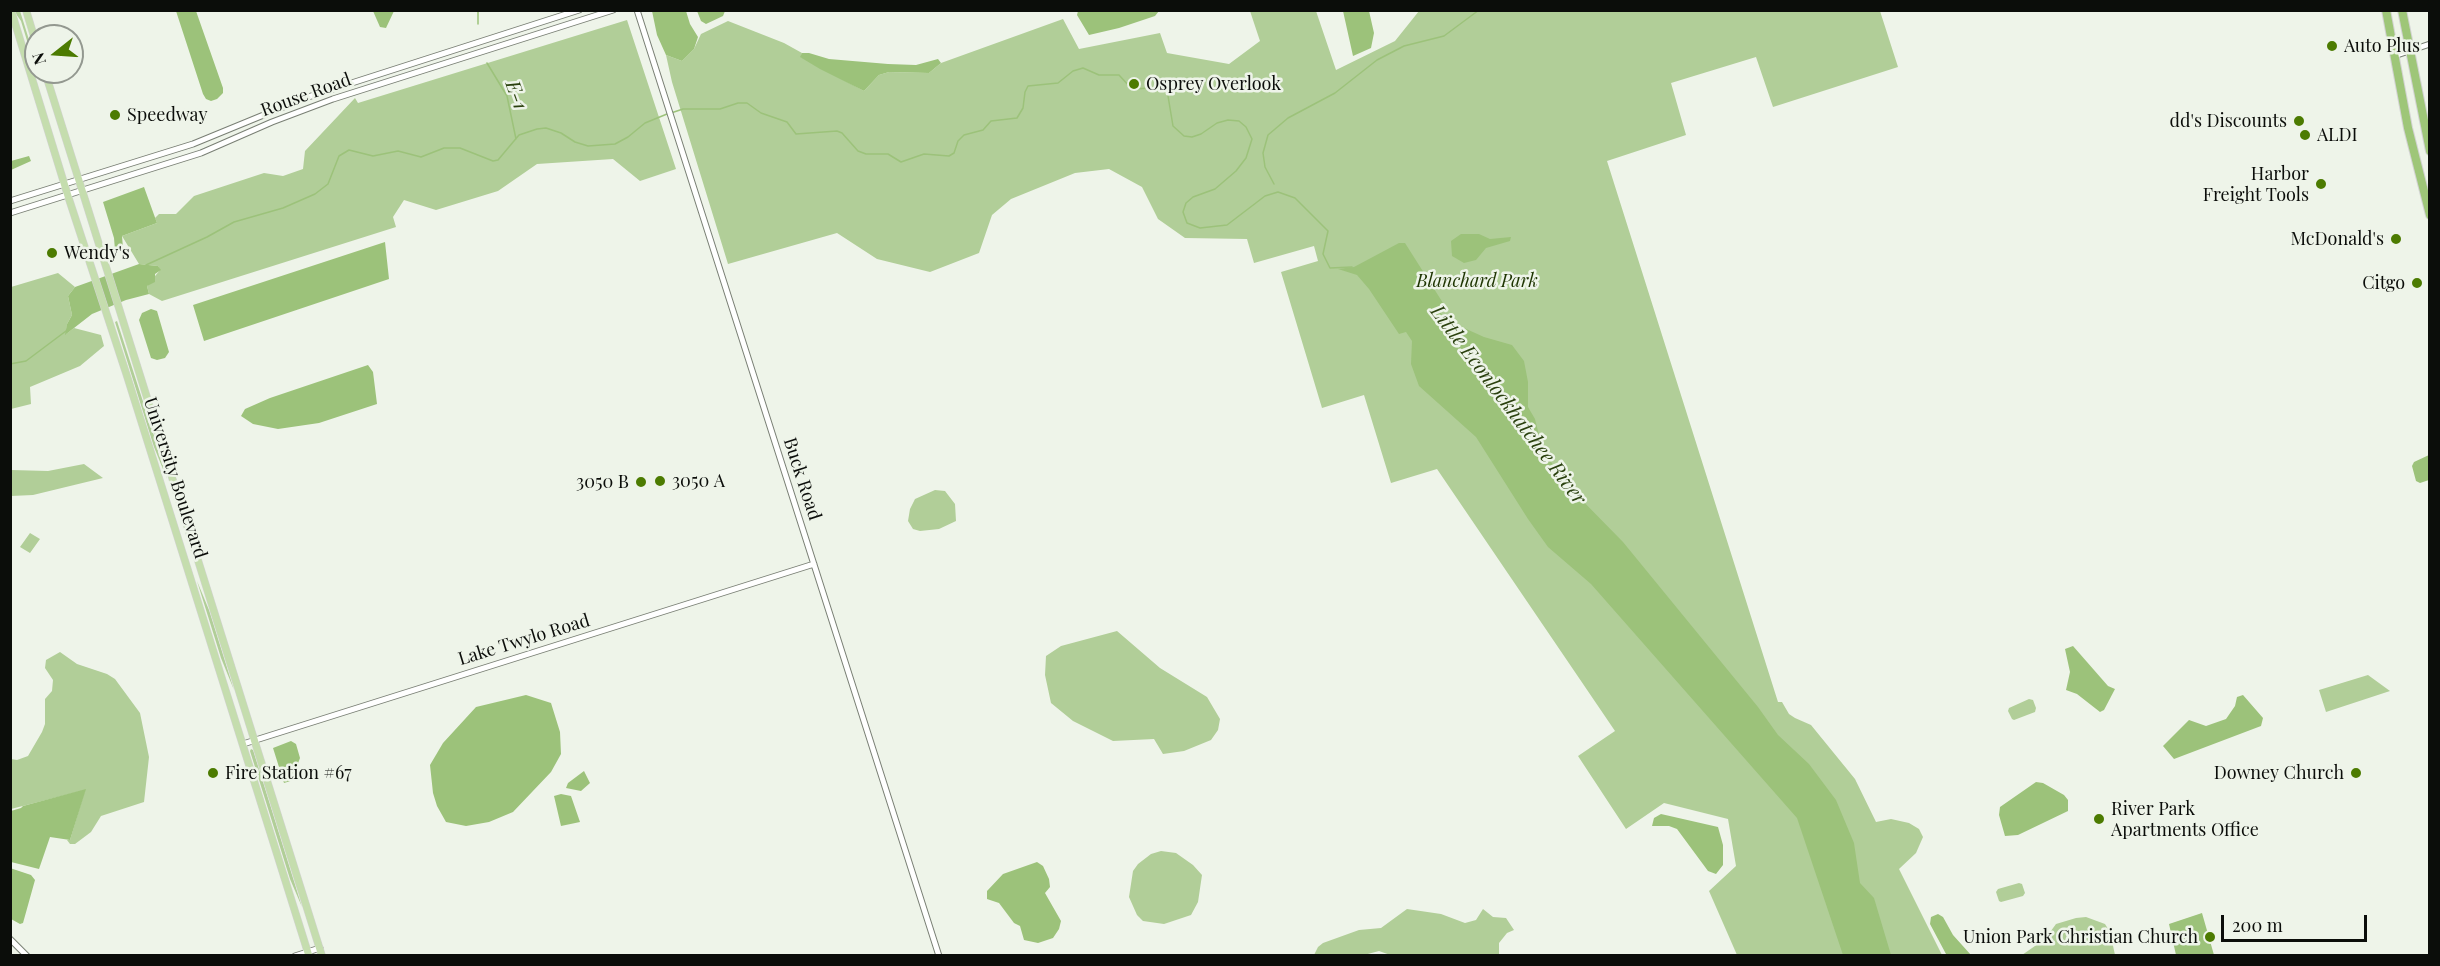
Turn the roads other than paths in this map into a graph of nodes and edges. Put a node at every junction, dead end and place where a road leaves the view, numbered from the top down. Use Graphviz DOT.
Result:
graph roads {
  1 [pos="11,10"];
  2 [pos="579,10"];
  3 [pos="613,10"];
  4 [pos="637,10"];
  5 [pos="2386,10"];
  6 [pos="2402,10"];
  7 [pos="2430,44"];
  8 [pos="2408,51"];
  9 [pos="2394,56"];
  10 [pos="49,84"];
  11 [pos="2430,151"];
  12 [pos="78,180"];
  13 [pos="64,185"];
  14 [pos="82,192"];
  15 [pos="68,196"];
  16 [pos="10,201"];
  17 [pos="10,213"];
  18 [pos="2430,216"];
  19 [pos="168,506"];
  20 [pos="188,527"];
  21 [pos="175,528"];
  22 [pos="196,552"];
  23 [pos="814,564"];
  24 [pos="255,740"];
  25 [pos="243,744"];
  26 [pos="10,939"];
  27 [pos="321,952"];
  28 [pos="309,954"];
  29 [pos="27,956"];
  30 [pos="295,956"];
  31 [pos="939,956"];
  1 -- 13 [label="main road, University Boulevard"];
  2 -- 12 [label="street, Rouse Road"];
  3 -- 14 [label="street, Rouse Road"];
  4 -- 23 [label="street, Buck Road"];
  5 -- 9 [label="highway"];
  6 -- 8 [label="highway"];
  7 -- 8 [label="street"];
  8 -- 9 [label="street"];
  8 -- 11 [label="highway"];
  9 -- 18 [label="highway"];
  10 -- 12 [label="main road, University Boulevard"];
  12 -- 13 [label="street, Rouse Road"];
  12 -- 14 [label="main road, University Boulevard"];
  13 -- 15 [label="main road, University Boulevard"];
  13 -- 16 [label="street, Rouse Road"];
  14 -- 15 [label="street, Rouse Road"];
  14 -- 20 [label="main road, University Boulevard"];
  15 -- 17 [label="street, Rouse Road"];
  15 -- 19 [label="main road, University Boulevard"];
  19 -- 20 [label="main road"];
  19 -- 21 [label="main road, University Boulevard"];
  20 -- 22 [label="main road, University Boulevard"];
  21 -- 22 [label="main road"];
  21 -- 25 [label="main road, University Boulevard"];
  22 -- 24 [label="main road, University Boulevard"];
  23 -- 24 [label="street, Lake Twylo Road"];
  23 -- 31 [label="street, Buck Road"];
  24 -- 25 [label="street, Lake Twylo Road"];
  24 -- 27 [label="main road, University Boulevard"];
  25 -- 28 [label="main road, University Boulevard"];
  26 -- 29 [label="street"];
  27 -- 28 [label="street"];
  28 -- 30 [label="street"];
}
